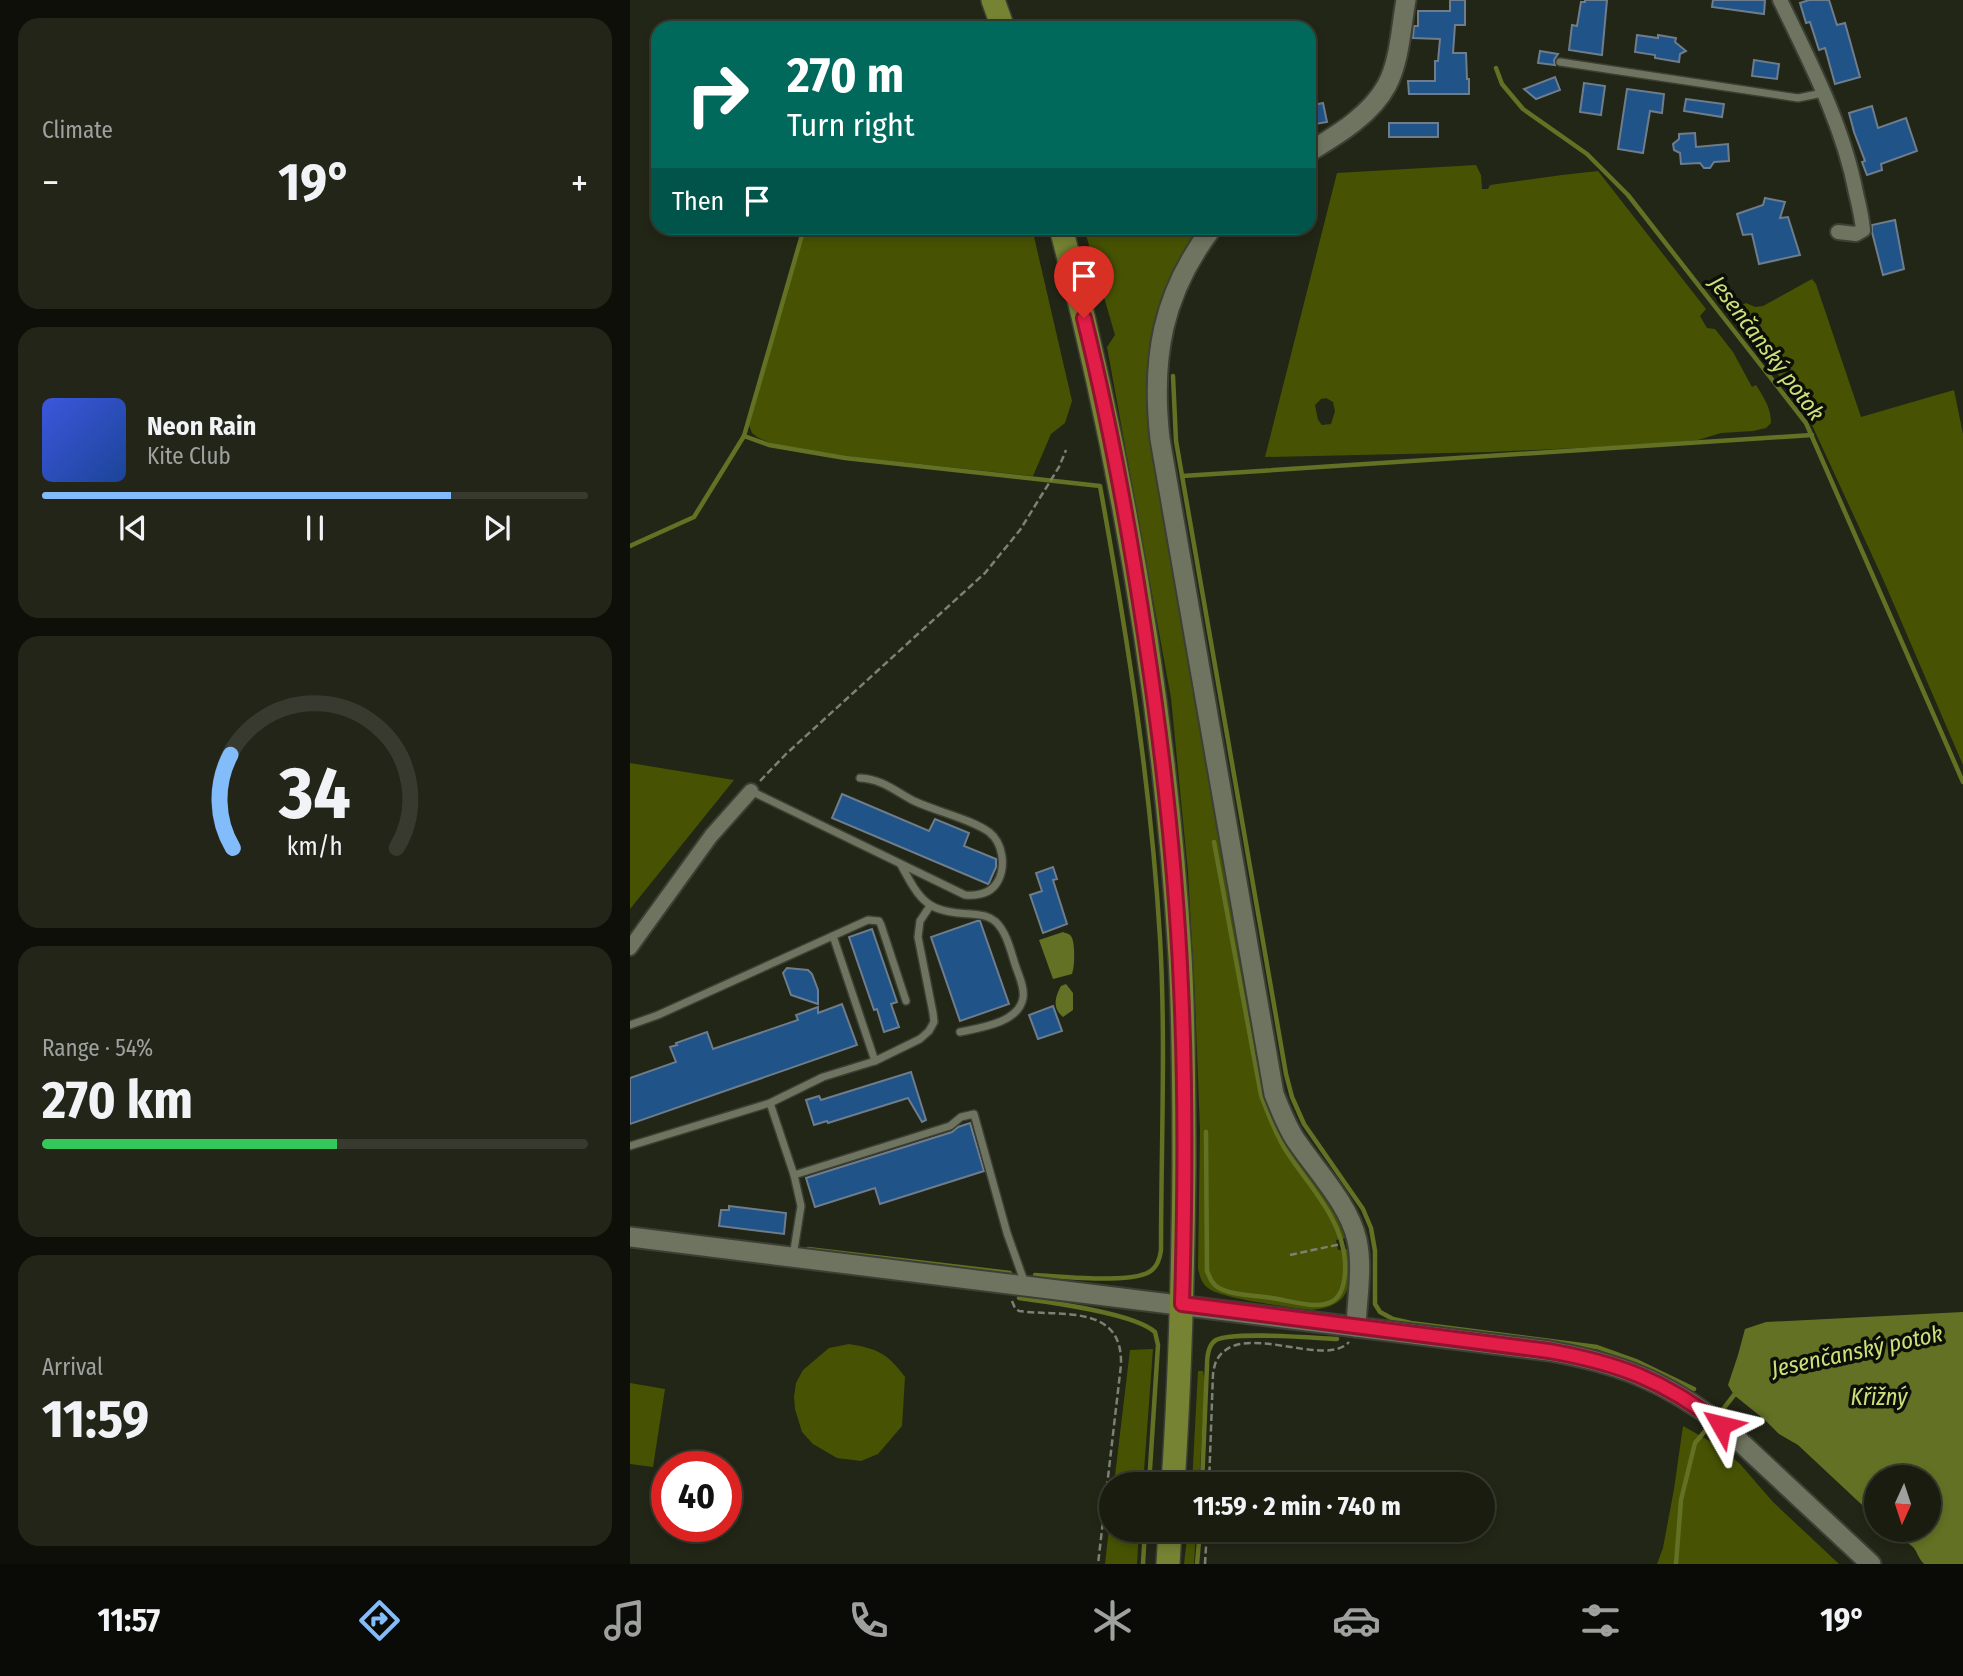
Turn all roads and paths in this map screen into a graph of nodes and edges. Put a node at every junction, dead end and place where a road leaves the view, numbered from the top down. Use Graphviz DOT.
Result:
graph roads {
  1 [pos="993,0"];
  2 [pos="1406,0"];
  3 [pos="1780,0"];
  4 [pos="1000,21"];
  5 [pos="1560,62"];
  6 [pos="1823,93"];
  7 [pos="1316,148"];
  8 [pos="1838,232"];
  9 [pos="1063,235"];
  10 [pos="1207,235"];
  11 [pos="1066,450"];
  12 [pos="860,778"];
  13 [pos="751,791"];
  14 [pos="901,864"];
  15 [pos="930,906"];
  16 [pos="833,936"];
  17 [pos="630,948"];
  18 [pos="906,1001"];
  19 [pos="630,1025"];
  20 [pos="960,1032"];
  21 [pos="875,1061"];
  22 [pos="771,1103"];
  23 [pos="630,1146"];
  24 [pos="794,1175"];
  25 [pos="630,1237"];
  26 [pos="1337,1245"];
  27 [pos="1290,1255"];
  28 [pos="793,1257"];
  29 [pos="1017,1284"];
  30 [pos="1182,1304"];
  31 [pos="1356,1327"];
  32 [pos="1174,1472"];
  33 [pos="1209,1472"];
  34 [pos="1169,1542"];
  35 [pos="1206,1542"];
  36 [pos="1098,1564"];
  37 [pos="1168,1564"];
  38 [pos="1205,1564"];
  39 [pos="1871,1564"];
  1 -- 4 [label="main road"];
  2 -- 7 [label="street"];
  3 -- 6 [label="street"];
  5 -- 6 [label="lane"];
  6 -- 8 [label="street"];
  9 -- 30 [label="main road"];
  10 -- 31 [label="street"];
  11 -- 13 [label="path"];
  12 -- 14 [label="lane"];
  13 -- 14 [label="lane"];
  13 -- 17 [label="street"];
  14 -- 15 [label="lane"];
  15 -- 20 [label="lane"];
  15 -- 21 [label="lane"];
  16 -- 18 [label="lane"];
  16 -- 19 [label="lane"];
  16 -- 21 [label="lane"];
  21 -- 22 [label="lane"];
  22 -- 23 [label="lane"];
  22 -- 24 [label="lane"];
  24 -- 28 [label="lane"];
  24 -- 29 [label="lane"];
  25 -- 28 [label="street"];
  26 -- 27 [label="path"];
  28 -- 29 [label="street"];
  29 -- 30 [label="street"];
  29 -- 36 [label="path"];
  30 -- 31 [label="street"];
  30 -- 32 [label="main road"];
  31 -- 33 [label="path"];
  31 -- 39 [label="street"];
  34 -- 37 [label="main road"];
  35 -- 38 [label="path"];
}
